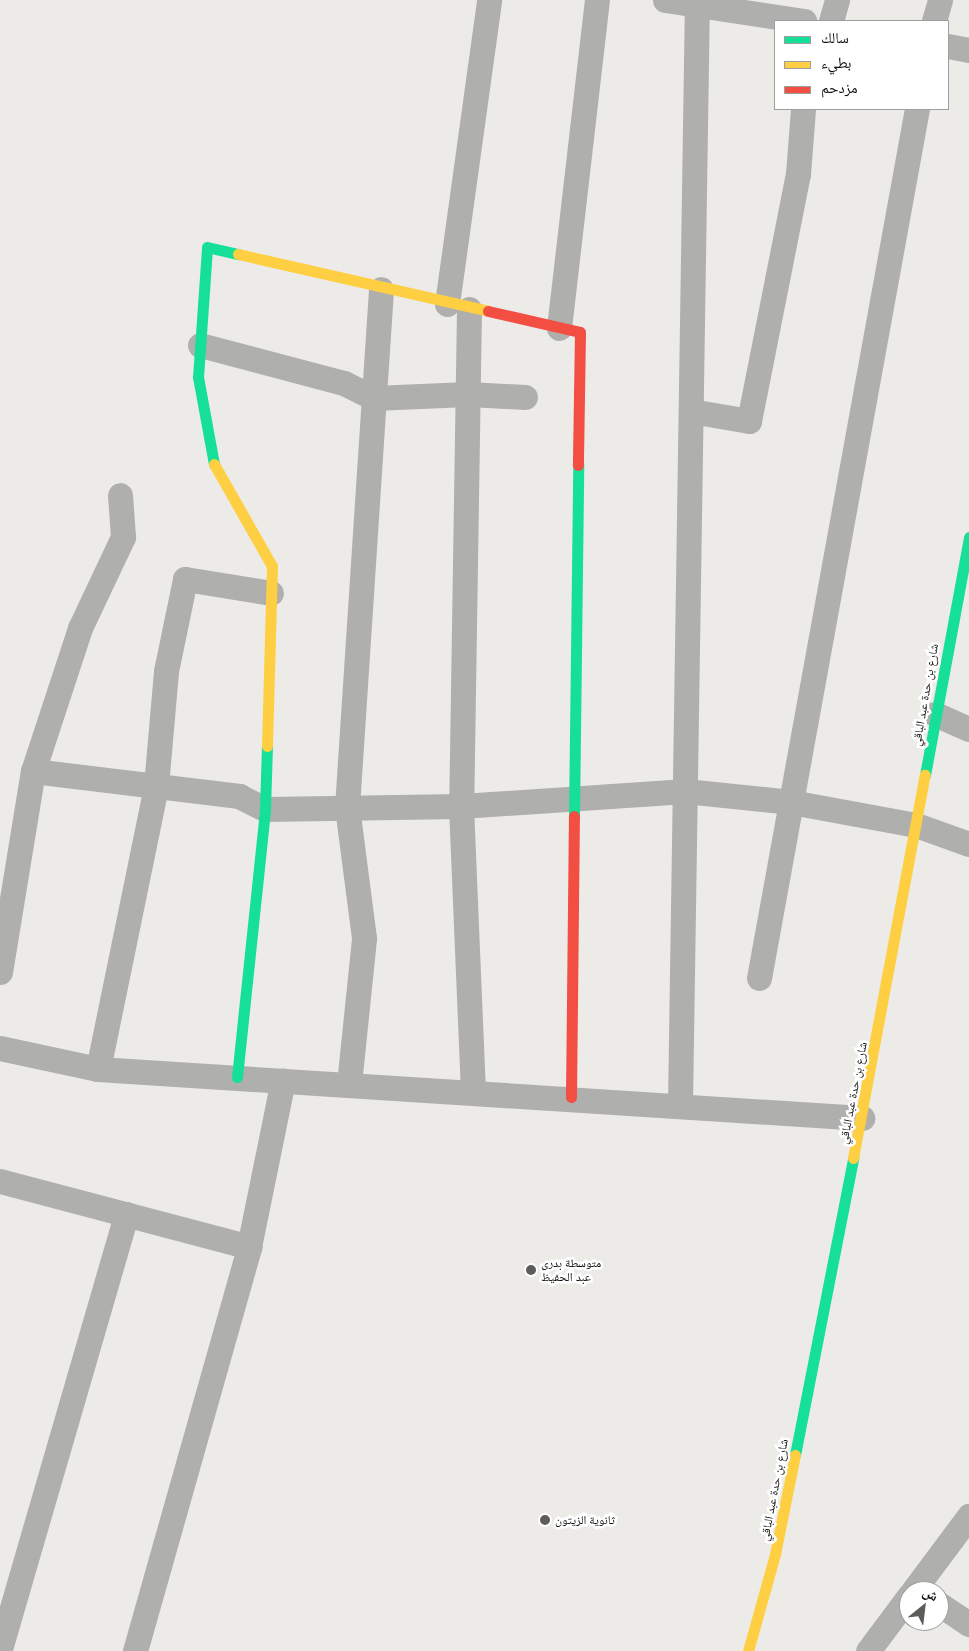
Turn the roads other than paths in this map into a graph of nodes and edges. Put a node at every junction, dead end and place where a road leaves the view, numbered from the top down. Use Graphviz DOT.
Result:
graph roads {
  1 [pos="489,0"];
  2 [pos="597,0"];
  3 [pos="665,0"];
  4 [pos="837,0"];
  5 [pos="940,0"];
  6 [pos="697,4"];
  7 [pos="743,5"];
  8 [pos="800,20"];
  9 [pos="831,20"];
  10 [pos="934,20"];
  11 [pos="949,46"];
  12 [pos="969,50"];
  13 [pos="803,110"];
  14 [pos="917,110"];
  15 [pos="381,289"];
  16 [pos="458,306"];
  17 [pos="560,328"];
  18 [pos="200,345"];
  19 [pos="468,394"];
  20 [pos="525,397"];
  21 [pos="373,398"];
  22 [pos="691,411"];
  23 [pos="120,495"];
  24 [pos="969,537"];
  25 [pos="271,593"];
  26 [pos="935,714"];
  27 [pos="969,729"];
  28 [pos="33,771"];
  29 [pos="156,786"];
  30 [pos="684,791"];
  31 [pos="577,795"];
  32 [pos="791,802"];
  33 [pos="461,806"];
  34 [pos="347,807"];
  35 [pos="265,809"];
  36 [pos="916,826"];
  37 [pos="969,844"];
  38 [pos="0,972"];
  39 [pos="759,978"];
  40 [pos="0,1048"];
  41 [pos="98,1069"];
  42 [pos="237,1077"];
  43 [pos="283,1080"];
  44 [pos="349,1084"];
  45 [pos="473,1091"];
  46 [pos="571,1098"];
  47 [pos="680,1104"];
  48 [pos="862,1118"];
  49 [pos="0,1181"];
  50 [pos="126,1214"];
  51 [pos="249,1247"];
  52 [pos="969,1516"];
  53 [pos="921,1581"];
  54 [pos="899,1611"];
  55 [pos="949,1611"];
  56 [pos="969,1624"];
  57 [pos="0,1648"];
  58 [pos="135,1651"];
  59 [pos="748,1651"];
  60 [pos="868,1651"];
  1 -- 16 [label="street"];
  2 -- 17 [label="street"];
  3 -- 6 [label="street"];
  4 -- 9 [label="street"];
  5 -- 10 [label="street"];
  6 -- 7 [label="street"];
  6 -- 22 [label="street"];
  7 -- 8 [label="street"];
  11 -- 12 [label="street"];
  13 -- 22 [label="street"];
  14 -- 32 [label="street"];
  15 -- 16 [label="street"];
  15 -- 18 [label="street"];
  15 -- 21 [label="street"];
  16 -- 17 [label="street"];
  16 -- 19 [label="street"];
  17 -- 31 [label="street"];
  18 -- 21 [label="street"];
  18 -- 25 [label="street"];
  19 -- 20 [label="street"];
  19 -- 21 [label="street"];
  19 -- 33 [label="street"];
  21 -- 34 [label="street"];
  22 -- 30 [label="street"];
  23 -- 28 [label="street"];
  24 -- 26 [label="street, شارع بن حدة عبد الباقي"];
  25 -- 29 [label="street"];
  25 -- 35 [label="street"];
  26 -- 27 [label="street"];
  26 -- 36 [label="street, شارع بن حدة عبد الباقي"];
  28 -- 29 [label="street"];
  28 -- 38 [label="street"];
  29 -- 35 [label="street"];
  29 -- 41 [label="street"];
  30 -- 31 [label="street"];
  30 -- 32 [label="street"];
  30 -- 47 [label="street"];
  31 -- 33 [label="street"];
  31 -- 46 [label="street"];
  32 -- 36 [label="street"];
  32 -- 39 [label="street"];
  33 -- 34 [label="street"];
  33 -- 45 [label="street"];
  34 -- 35 [label="street"];
  34 -- 44 [label="street"];
  35 -- 42 [label="street"];
  36 -- 37 [label="street"];
  36 -- 48 [label="street, شارع بن حدة عبد الباقي"];
  40 -- 41 [label="street"];
  41 -- 42 [label="street"];
  42 -- 43 [label="street"];
  43 -- 44 [label="street"];
  43 -- 51 [label="street"];
  44 -- 45 [label="street"];
  45 -- 46 [label="street"];
  46 -- 47 [label="street"];
  47 -- 48 [label="street"];
  48 -- 59 [label="street, شارع بن حدة عبد الباقي"];
  49 -- 50 [label="street"];
  50 -- 51 [label="street"];
  50 -- 57 [label="street"];
  51 -- 58 [label="street"];
  52 -- 53 [label="street"];
  54 -- 60 [label="street"];
  55 -- 56 [label="street"];
}
